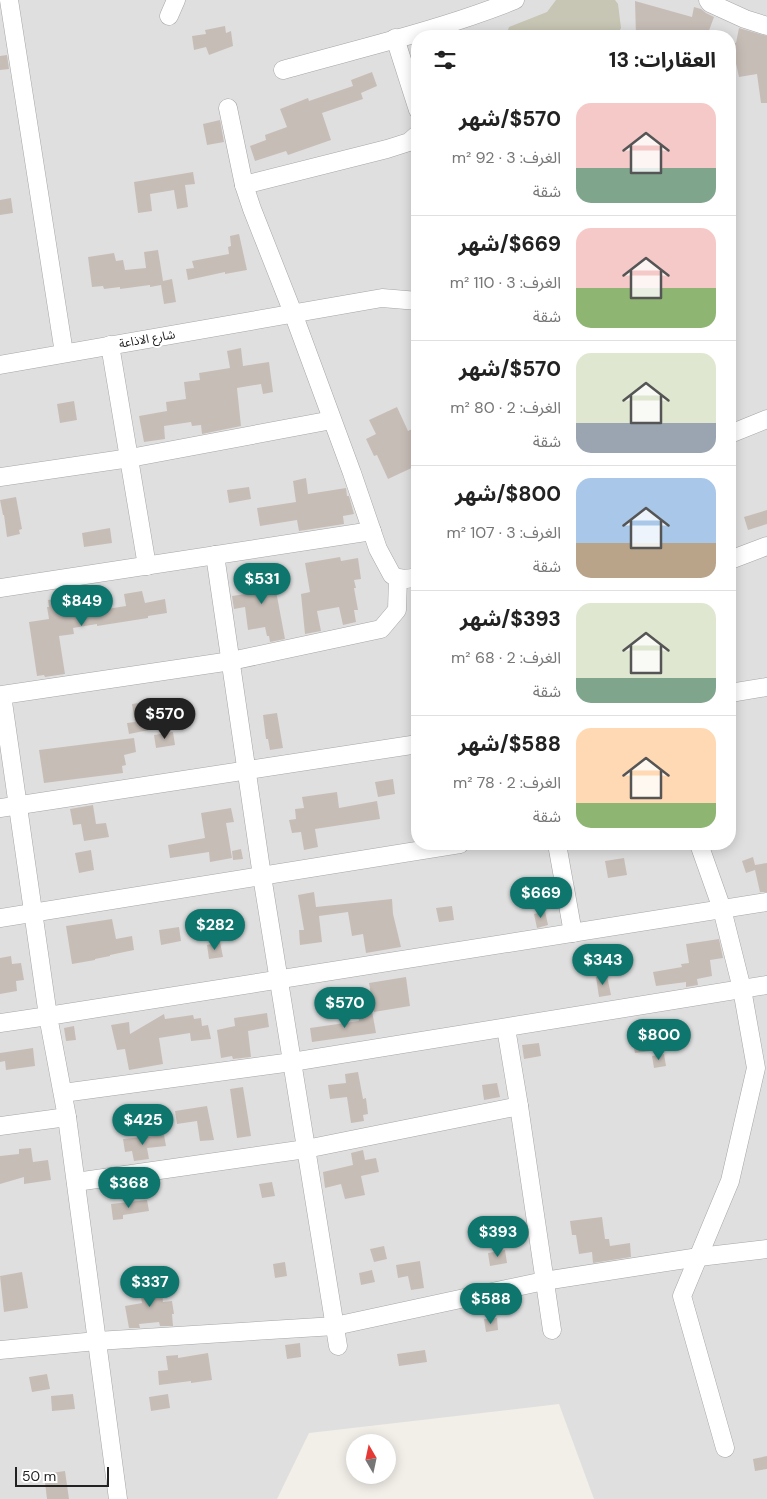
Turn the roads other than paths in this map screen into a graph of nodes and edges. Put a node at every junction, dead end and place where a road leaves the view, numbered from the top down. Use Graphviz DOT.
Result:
graph roads {
  1 [pos="9,0"];
  2 [pos="176,0"];
  3 [pos="515,0"];
  4 [pos="708,0"];
  5 [pos="169,16"];
  6 [pos="767,26"];
  7 [pos="423,30"];
  8 [pos="411,33"];
  9 [pos="395,38"];
  10 [pos="283,70"];
  11 [pos="411,88"];
  12 [pos="228,108"];
  13 [pos="411,140"];
  14 [pos="244,185"];
  15 [pos="411,300"];
  16 [pos="294,313"];
  17 [pos="110,345"];
  18 [pos="64,353"];
  19 [pos="0,365"];
  20 [pos="767,419"];
  21 [pos="332,420"];
  22 [pos="736,432"];
  23 [pos="130,458"];
  24 [pos="0,477"];
  25 [pos="372,531"];
  26 [pos="767,546"];
  27 [pos="215,555"];
  28 [pos="736,558"];
  29 [pos="147,566"];
  30 [pos="398,578"];
  31 [pos="411,578"];
  32 [pos="0,588"];
  33 [pos="231,661"];
  34 [pos="767,687"];
  35 [pos="1,689"];
  36 [pos="736,692"];
  37 [pos="411,745"];
  38 [pos="247,770"];
  39 [pos="18,805"];
  40 [pos="0,808"];
  41 [pos="423,850"];
  42 [pos="558,850"];
  43 [pos="701,850"];
  44 [pos="262,876"];
  45 [pos="767,902"];
  46 [pos="722,909"];
  47 [pos="34,913"];
  48 [pos="0,918"];
  49 [pos="573,933"];
  50 [pos="279,980"];
  51 [pos="767,985"];
  52 [pos="742,989"];
  53 [pos="48,1016"];
  54 [pos="0,1022"];
  55 [pos="506,1028"];
  56 [pos="292,1062"];
  57 [pos="63,1093"];
  58 [pos="519,1106"];
  59 [pos="67,1117"];
  60 [pos="0,1126"];
  61 [pos="306,1149"];
  62 [pos="76,1182"];
  63 [pos="767,1248"];
  64 [pos="699,1257"];
  65 [pos="544,1281"];
  66 [pos="335,1326"];
  67 [pos="552,1330"];
  68 [pos="97,1341"];
  69 [pos="338,1346"];
  70 [pos="0,1350"];
  71 [pos="725,1448"];
  72 [pos="118,1499"];
  1 -- 18 [label="street"];
  2 -- 5 [label="street"];
  3 -- 7 [label="street"];
  4 -- 6 [label="street"];
  8 -- 9 [label="street"];
  9 -- 10 [label="street"];
  9 -- 11 [label="street"];
  12 -- 14 [label="street"];
  13 -- 14 [label="street"];
  14 -- 16 [label="street"];
  15 -- 16 [label="street, شارع الاذاعة"];
  16 -- 17 [label="street, شارع الاذاعة"];
  16 -- 21 [label="street"];
  17 -- 18 [label="street, شارع الاذاعة"];
  17 -- 23 [label="street"];
  18 -- 19 [label="street, شارع الاذاعة"];
  20 -- 22 [label="street"];
  21 -- 23 [label="street"];
  21 -- 25 [label="street"];
  23 -- 24 [label="street"];
  23 -- 29 [label="street"];
  25 -- 27 [label="street"];
  25 -- 30 [label="street"];
  26 -- 28 [label="street"];
  27 -- 29 [label="street"];
  27 -- 33 [label="street"];
  29 -- 32 [label="street"];
  30 -- 31 [label="street"];
  30 -- 33 [label="street"];
  33 -- 35 [label="street"];
  33 -- 38 [label="street"];
  34 -- 36 [label="street"];
  35 -- 39 [label="street"];
  37 -- 38 [label="street"];
  38 -- 39 [label="street"];
  38 -- 44 [label="street"];
  39 -- 40 [label="street"];
  39 -- 47 [label="street"];
  41 -- 44 [label="street"];
  42 -- 49 [label="street"];
  43 -- 46 [label="street"];
  44 -- 47 [label="street"];
  44 -- 50 [label="street"];
  45 -- 46 [label="street"];
  46 -- 49 [label="street"];
  46 -- 52 [label="street"];
  47 -- 48 [label="street"];
  47 -- 53 [label="street"];
  49 -- 50 [label="street"];
  50 -- 53 [label="street"];
  50 -- 56 [label="street"];
  51 -- 52 [label="street"];
  52 -- 55 [label="street"];
  52 -- 64 [label="street"];
  53 -- 54 [label="street"];
  53 -- 57 [label="street"];
  55 -- 56 [label="street"];
  55 -- 58 [label="street"];
  56 -- 57 [label="street"];
  56 -- 61 [label="street"];
  57 -- 59 [label="street"];
  58 -- 61 [label="street"];
  58 -- 65 [label="street"];
  59 -- 60 [label="street"];
  59 -- 62 [label="street"];
  61 -- 62 [label="street"];
  61 -- 66 [label="street"];
  62 -- 68 [label="street"];
  63 -- 64 [label="street"];
  64 -- 65 [label="street"];
  64 -- 71 [label="street"];
  65 -- 66 [label="street"];
  65 -- 67 [label="street"];
  66 -- 68 [label="street"];
  66 -- 69 [label="street"];
  68 -- 70 [label="street"];
  68 -- 72 [label="street"];
}
